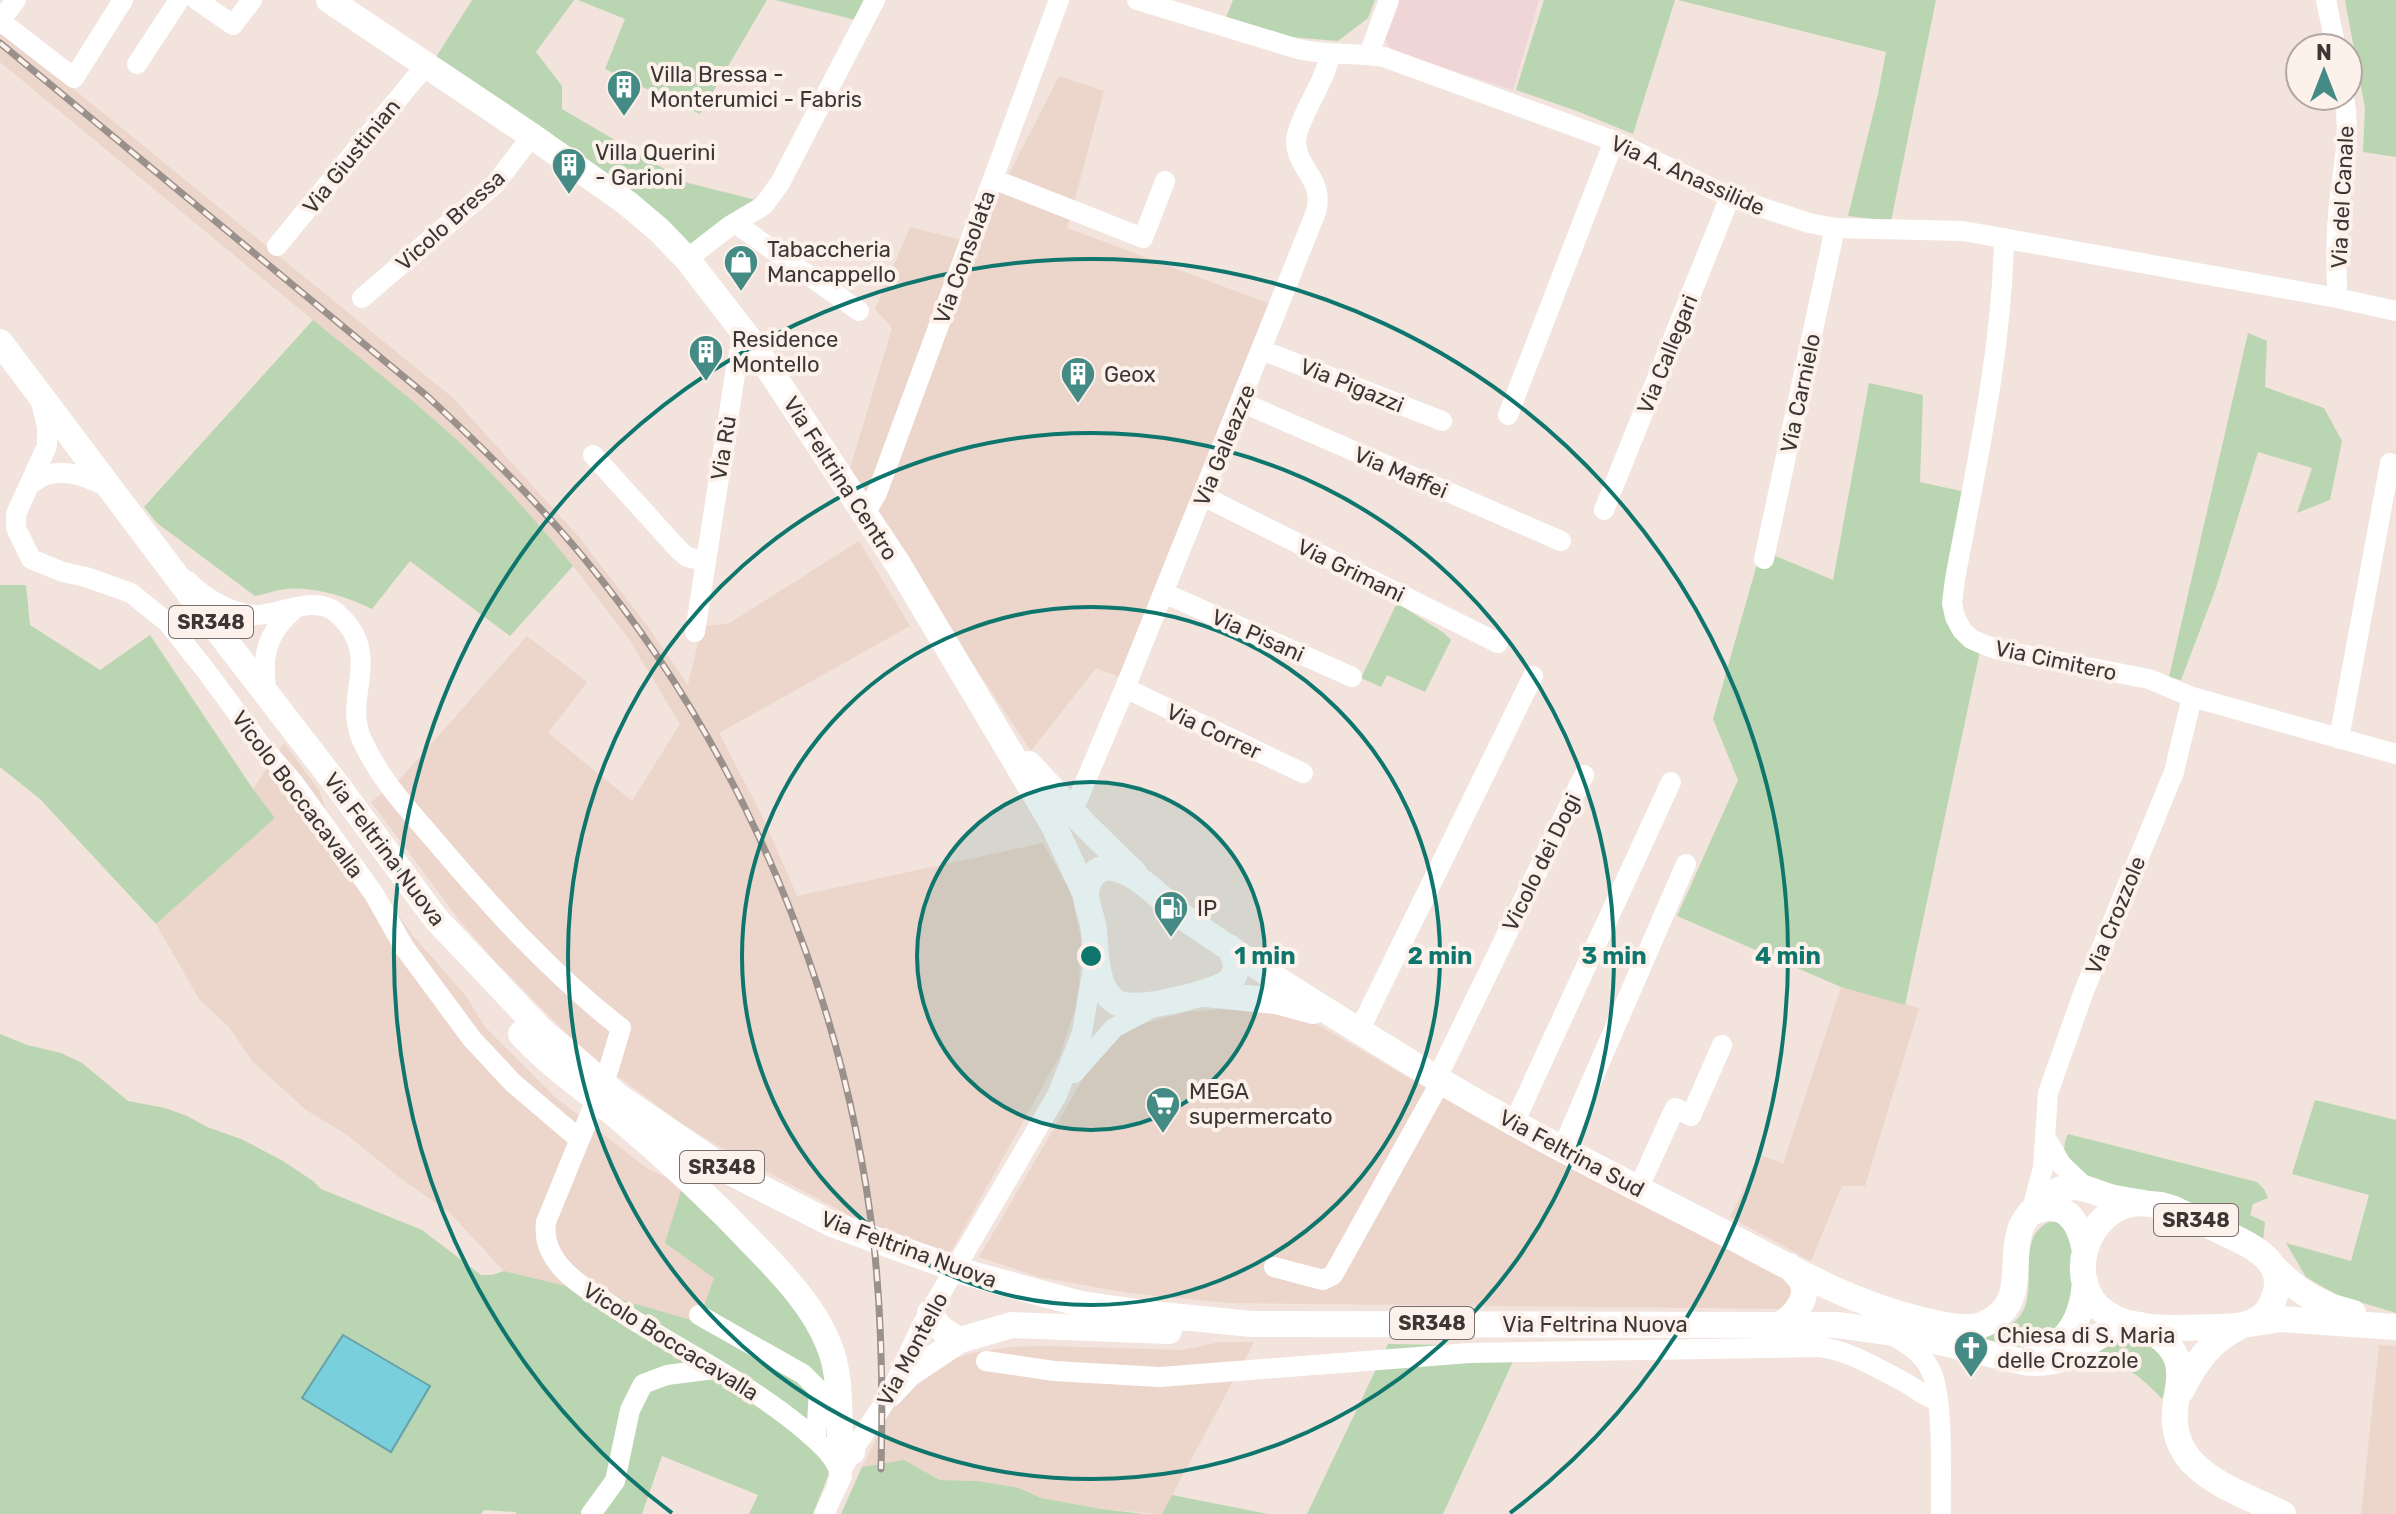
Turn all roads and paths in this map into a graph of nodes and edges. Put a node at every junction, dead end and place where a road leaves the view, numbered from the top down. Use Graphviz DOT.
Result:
graph roads {
  1 [pos="16,0"];
  2 [pos="123,0"];
  3 [pos="179,0"];
  4 [pos="197,0"];
  5 [pos="252,0"];
  6 [pos="329,0"];
  7 [pos="875,0"];
  8 [pos="1059,0"];
  9 [pos="1137,0"];
  10 [pos="1389,0"];
  11 [pos="2326,0"];
  12 [pos="2333,32"];
  13 [pos="1369,54"];
  14 [pos="1330,55"];
  15 [pos="137,64"];
  16 [pos="426,65"];
  17 [pos="2347,112"];
  18 [pos="532,136"];
  19 [pos="1614,141"];
  20 [pos="993,179"];
  21 [pos="1165,181"];
  22 [pos="1730,197"];
  23 [pos="735,223"];
  24 [pos="1835,228"];
  25 [pos="2004,238"];
  26 [pos="277,246"];
  27 [pos="687,259"];
  28 [pos="362,298"];
  29 [pos="2337,298"];
  30 [pos="859,311"];
  31 [pos="2396,311"];
  32 [pos="749,339"];
  33 [pos="0,342"];
  34 [pos="1262,350"];
  35 [pos="40,394"];
  36 [pos="1241,402"];
  37 [pos="1508,415"];
  38 [pos="1442,421"];
  39 [pos="593,455"];
  40 [pos="2390,463"];
  41 [pos="29,485"];
  42 [pos="110,488"];
  43 [pos="1203,496"];
  44 [pos="863,510"];
  45 [pos="1604,510"];
  46 [pos="1561,541"];
  47 [pos="156,548"];
  48 [pos="1764,559"];
  49 [pos="705,561"];
  50 [pos="1164,593"];
  51 [pos="297,607"];
  52 [pos="695,632"];
  53 [pos="1498,643"];
  54 [pos="1533,676"];
  55 [pos="1352,677"];
  56 [pos="1125,688"];
  57 [pos="267,696"];
  58 [pos="2192,697"];
  59 [pos="2339,739"];
  60 [pos="2396,754"];
  61 [pos="1303,773"];
  62 [pos="1584,775"];
  63 [pos="1671,782"];
  64 [pos="1062,817"];
  65 [pos="1686,864"];
  66 [pos="1141,881"];
  67 [pos="1086,895"];
  68 [pos="1096,947"];
  69 [pos="1229,947"];
  70 [pos="1199,993"];
  71 [pos="1158,1004"];
  72 [pos="1355,1028"];
  73 [pos="1722,1045"];
  74 [pos="1439,1080"];
  75 [pos="1057,1095"];
  76 [pos="618,1106"];
  77 [pos="1514,1123"];
  78 [pos="2045,1134"];
  79 [pos="579,1139"];
  80 [pos="1562,1149"];
  81 [pos="1638,1189"];
  82 [pos="2088,1190"];
  83 [pos="2144,1203"];
  84 [pos="2030,1214"];
  85 [pos="2085,1264"];
  86 [pos="2272,1265"];
  87 [pos="1789,1266"];
  88 [pos="1274,1267"];
  89 [pos="930,1313"];
  90 [pos="699,1315"];
  91 [pos="1251,1324"];
  92 [pos="2135,1324"];
  93 [pos="2246,1324"];
  94 [pos="1779,1325"];
  95 [pos="2396,1325"];
  96 [pos="1881,1330"];
  97 [pos="972,1336"];
  98 [pos="2012,1359"];
  99 [pos="986,1361"];
  100 [pos="714,1369"];
  101 [pos="888,1397"];
  102 [pos="1938,1400"];
  103 [pos="2175,1401"];
  104 [pos="816,1440"];
  105 [pos="845,1460"];
  106 [pos="591,1514"];
  107 [pos="824,1514"];
  108 [pos="1941,1514"];
  109 [pos="2283,1514"];
  1 -- 2 [label="street"];
  3 -- 15 [label="street"];
  4 -- 5 [label="street"];
  6 -- 16 [label="main road, Via Feltrina Centro"];
  7 -- 23 [label="street"];
  8 -- 20 [label="street, Via Consolata"];
  9 -- 14 [label="street, Via A. Anassilide"];
  10 -- 13 [label="street"];
  11 -- 12 [label="street"];
  13 -- 14 [label="street, Via A. Anassilide"];
  13 -- 19 [label="street, Via A. Anassilide"];
  14 -- 34 [label="street, Via Galeazze"];
  16 -- 18 [label="main road, Via Feltrina Centro"];
  16 -- 26 [label="street, Via Giustinian"];
  17 -- 29 [label="street, Via del Canale"];
  18 -- 27 [label="main road, Via Feltrina Centro"];
  18 -- 28 [label="street, Vicolo Bressa"];
  19 -- 22 [label="street, Via A. Anassilide"];
  19 -- 37 [label="street"];
  20 -- 21 [label="street"];
  20 -- 44 [label="street, Via Consolata"];
  22 -- 24 [label="street, Via A. Anassilide"];
  22 -- 45 [label="street, Via Callegari"];
  23 -- 27 [label="street"];
  23 -- 30 [label="street"];
  24 -- 25 [label="street, Via A. Anassilide"];
  24 -- 48 [label="street, Via Carnielo"];
  25 -- 29 [label="street, Via A. Anassilide"];
  25 -- 58 [label="street, Via Cimitero"];
  27 -- 32 [label="main road, Via Feltrina Centro"];
  29 -- 31 [label="street, Via A. Anassilide"];
  32 -- 44 [label="main road, Via Feltrina Centro"];
  32 -- 49 [label="street, Via Rù"];
  33 -- 35 [label="main road, Via Feltrina Nuova / SR348"];
  34 -- 36 [label="street, Via Galeazze"];
  34 -- 38 [label="street, Via Pigazzi"];
  35 -- 41 [label="street, Vicolo Boccacavalla"];
  35 -- 42 [label="main road, Via Feltrina Nuova / SR348"];
  36 -- 43 [label="street, Via Galeazze"];
  36 -- 46 [label="street, Via Maffei"];
  39 -- 49 [label="street"];
  40 -- 59 [label="street"];
  41 -- 42 [label="street"];
  41 -- 79 [label="street, Vicolo Boccacavalla"];
  42 -- 47 [label="main road, Via Feltrina Nuova / SR348"];
  43 -- 50 [label="street, Via Galeazze"];
  43 -- 53 [label="street, Via Grimani"];
  44 -- 64 [label="main road, Via Feltrina Centro"];
  47 -- 51 [label="street"];
  47 -- 57 [label="main road, Via Feltrina Nuova / SR348"];
  49 -- 52 [label="street, Via Rù"];
  50 -- 55 [label="street, Via Pisani"];
  50 -- 56 [label="street, Via Galeazze"];
  51 -- 57 [label="street"];
  51 -- 79 [label="street, Vicolo Boccacavalla"];
  54 -- 72 [label="street"];
  56 -- 61 [label="street, Via Correr"];
  56 -- 64 [label="street, Via Galeazze"];
  57 -- 76 [label="main road, Via Feltrina Nuova / SR348"];
  58 -- 59 [label="street, Via Cimitero"];
  58 -- 78 [label="street, Via Crozzole"];
  59 -- 60 [label="street, Via Cimitero"];
  62 -- 74 [label="street, Vicolo dei Dogi"];
  63 -- 77 [label="street"];
  64 -- 66 [label="main road"];
  64 -- 67 [label="main road"];
  65 -- 80 [label="street"];
  66 -- 67 [label="main road"];
  66 -- 69 [label="main road, Via Feltrina Sud"];
  67 -- 68 [label="main road"];
  68 -- 71 [label="main road"];
  68 -- 75 [label="street, Via Montello"];
  69 -- 70 [label="main road"];
  69 -- 72 [label="main road, Via Feltrina Sud"];
  70 -- 71 [label="main road"];
  70 -- 72 [label="main road, Via Feltrina Sud"];
  71 -- 75 [label="street, Via Montello"];
  72 -- 74 [label="main road, Via Feltrina Sud"];
  73 -- 81 [label="street"];
  74 -- 77 [label="main road, Via Feltrina Sud"];
  74 -- 88 [label="street, Vicolo dei Dogi"];
  75 -- 89 [label="street, Via Montello"];
  76 -- 91 [label="main road, Via Feltrina Nuova / SR348"];
  76 -- 105 [label="main road"];
  77 -- 80 [label="main road, Via Feltrina Sud"];
  78 -- 82 [label="street"];
  78 -- 84 [label="street, Via Crozzole"];
  79 -- 100 [label="street, Vicolo Boccacavalla"];
  80 -- 81 [label="main road, Via Feltrina Sud"];
  81 -- 87 [label="main road, Via Feltrina Sud"];
  82 -- 83 [label="main road"];
  82 -- 84 [label="main road"];
  83 -- 85 [label="main road, SR348"];
  83 -- 86 [label="main road, SR348"];
  84 -- 85 [label="main road"];
  84 -- 87 [label="main road, Via Feltrina Sud"];
  85 -- 92 [label="main road, SR348"];
  85 -- 98 [label="main road, Via Feltrina Nuova / SR348"];
  86 -- 93 [label="main road"];
  86 -- 95 [label="main road, SR348"];
  87 -- 94 [label="main road"];
  89 -- 97 [label="main road"];
  89 -- 101 [label="street, Via Montello"];
  90 -- 104 [label="street"];
  91 -- 94 [label="main road, Via Feltrina Nuova / SR348"];
  91 -- 97 [label="main road"];
  92 -- 93 [label="main road, SR348"];
  92 -- 98 [label="main road, Via Feltrina Nuova / SR348"];
  92 -- 103 [label="main road"];
  93 -- 95 [label="main road, SR348"];
  93 -- 103 [label="main road"];
  94 -- 96 [label="main road, Via Feltrina Nuova / SR348"];
  96 -- 98 [label="main road, Via Feltrina Nuova / SR348"];
  96 -- 102 [label="street"];
  97 -- 101 [label="main road"];
  99 -- 102 [label="street"];
  100 -- 104 [label="street, Vicolo Boccacavalla"];
  100 -- 106 [label="street"];
  101 -- 105 [label="street, Via Montello"];
  102 -- 108 [label="street"];
  103 -- 109 [label="main road"];
  104 -- 105 [label="street, Vicolo Boccacavalla"];
  105 -- 107 [label="street, Via Montello"];
}
